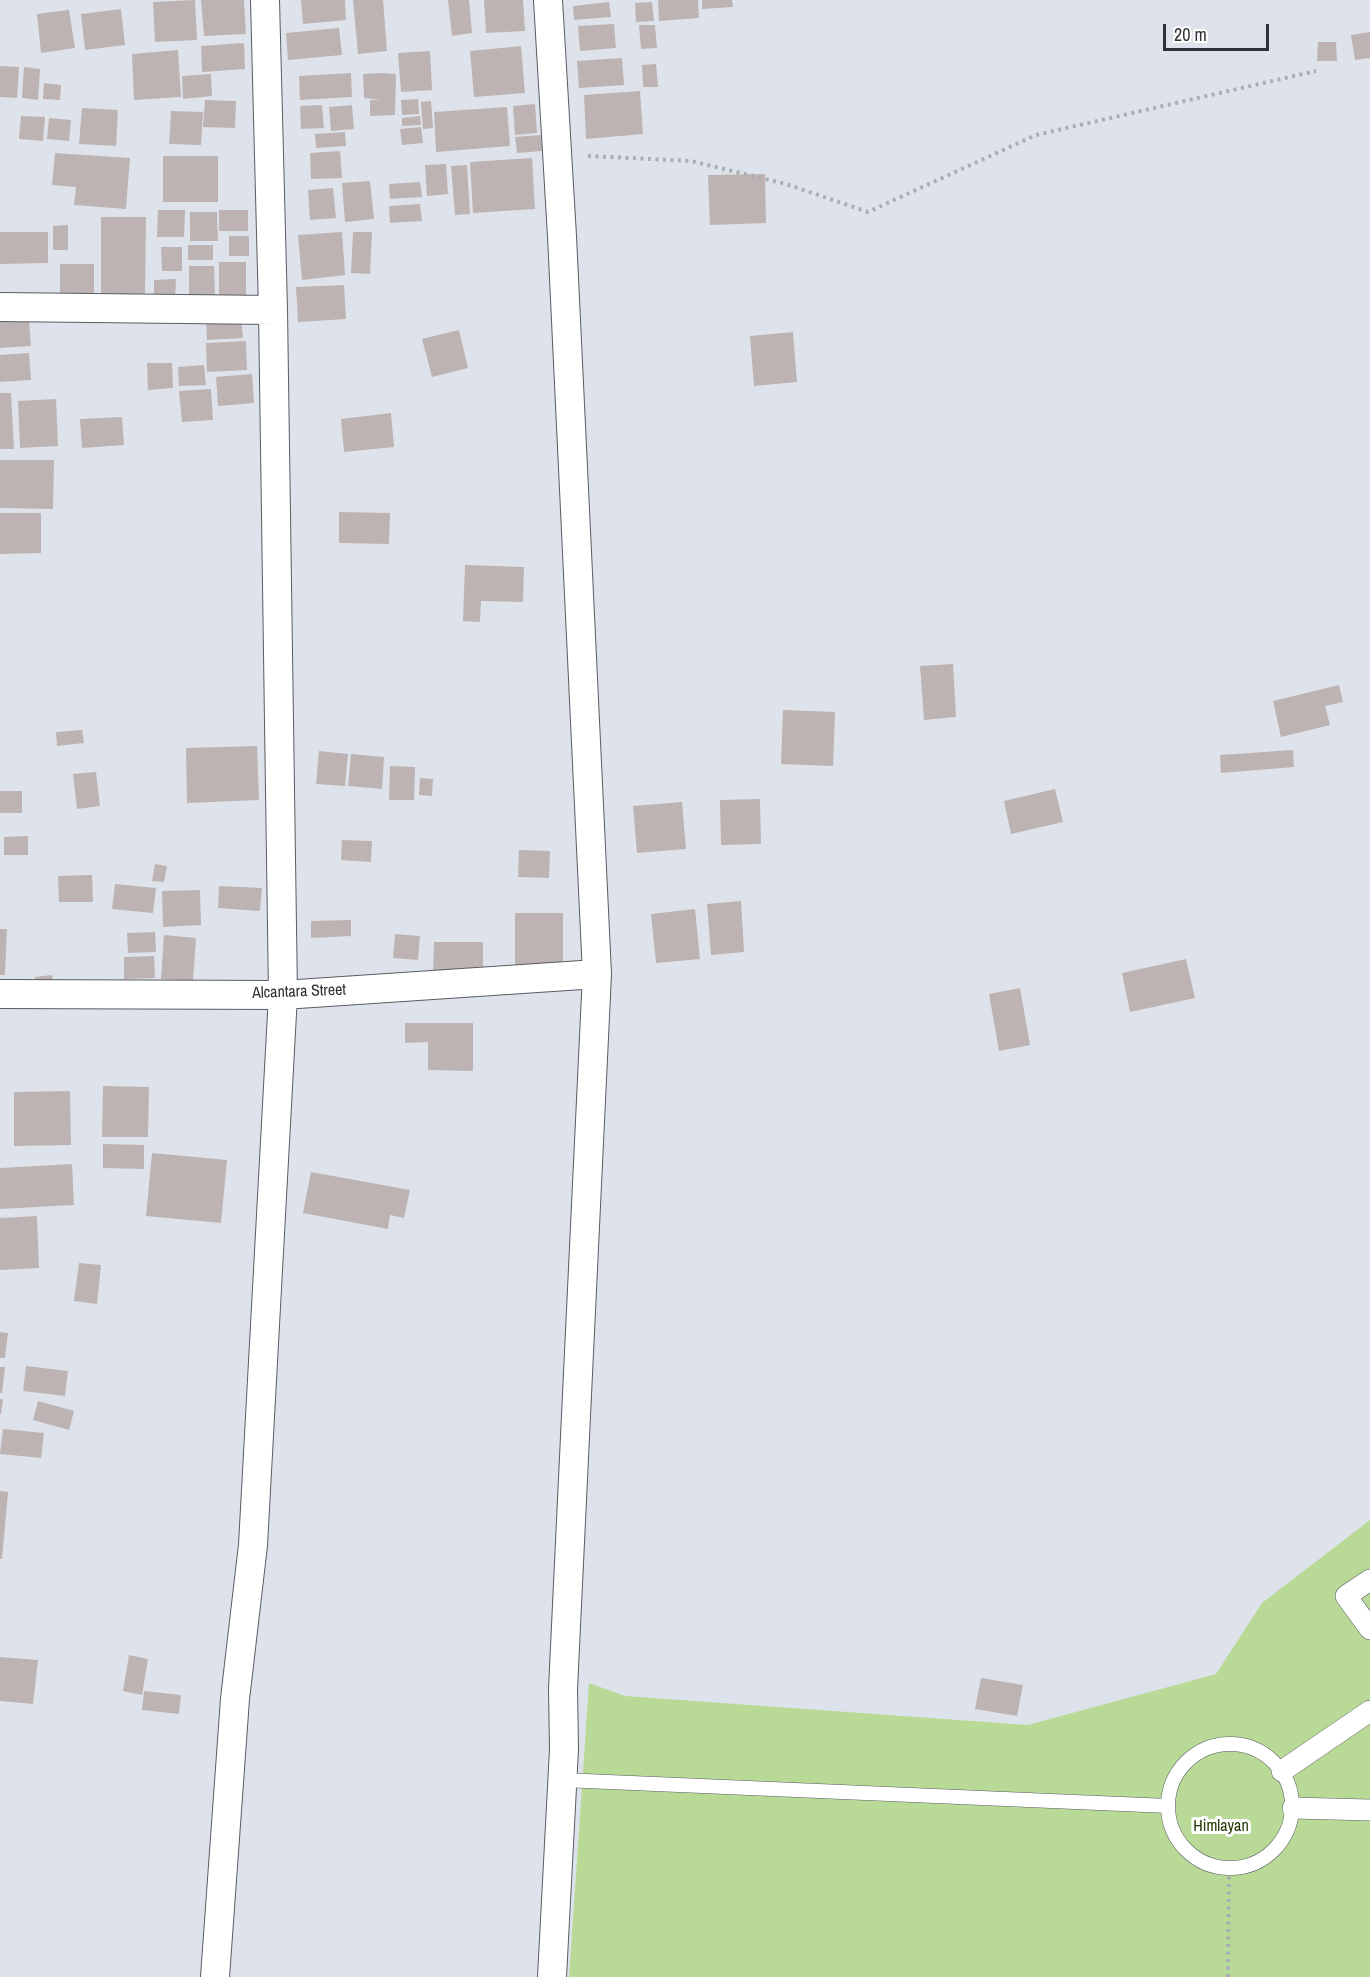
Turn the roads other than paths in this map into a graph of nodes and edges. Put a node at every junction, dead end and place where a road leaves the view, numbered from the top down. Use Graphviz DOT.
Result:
graph roads {
  1 [pos="265,0"];
  2 [pos="548,0"];
  3 [pos="0,307"];
  4 [pos="273,310"];
  5 [pos="597,974"];
  6 [pos="0,994"];
  7 [pos="283,994"];
  8 [pos="1370,1580"];
  9 [pos="1370,1629"];
  10 [pos="1370,1711"];
  11 [pos="1282,1771"];
  12 [pos="562,1780"];
  13 [pos="1168,1806"];
  14 [pos="1293,1808"];
  15 [pos="1370,1810"];
  16 [pos="215,1977"];
  17 [pos="552,1977"];
  1 -- 4 [label="street"];
  2 -- 5 [label="street"];
  3 -- 4 [label="street"];
  4 -- 7 [label="street"];
  5 -- 7 [label="street, Alcantara Street"];
  5 -- 12 [label="street"];
  6 -- 7 [label="street, Alcantara Street"];
  7 -- 16 [label="street"];
  8 -- 9 [label="street"];
  10 -- 11 [label="street"];
  11 -- 13 [label="lane"];
  11 -- 14 [label="lane"];
  12 -- 13 [label="lane"];
  12 -- 17 [label="street"];
  13 -- 14 [label="lane"];
  14 -- 15 [label="street"];
}
